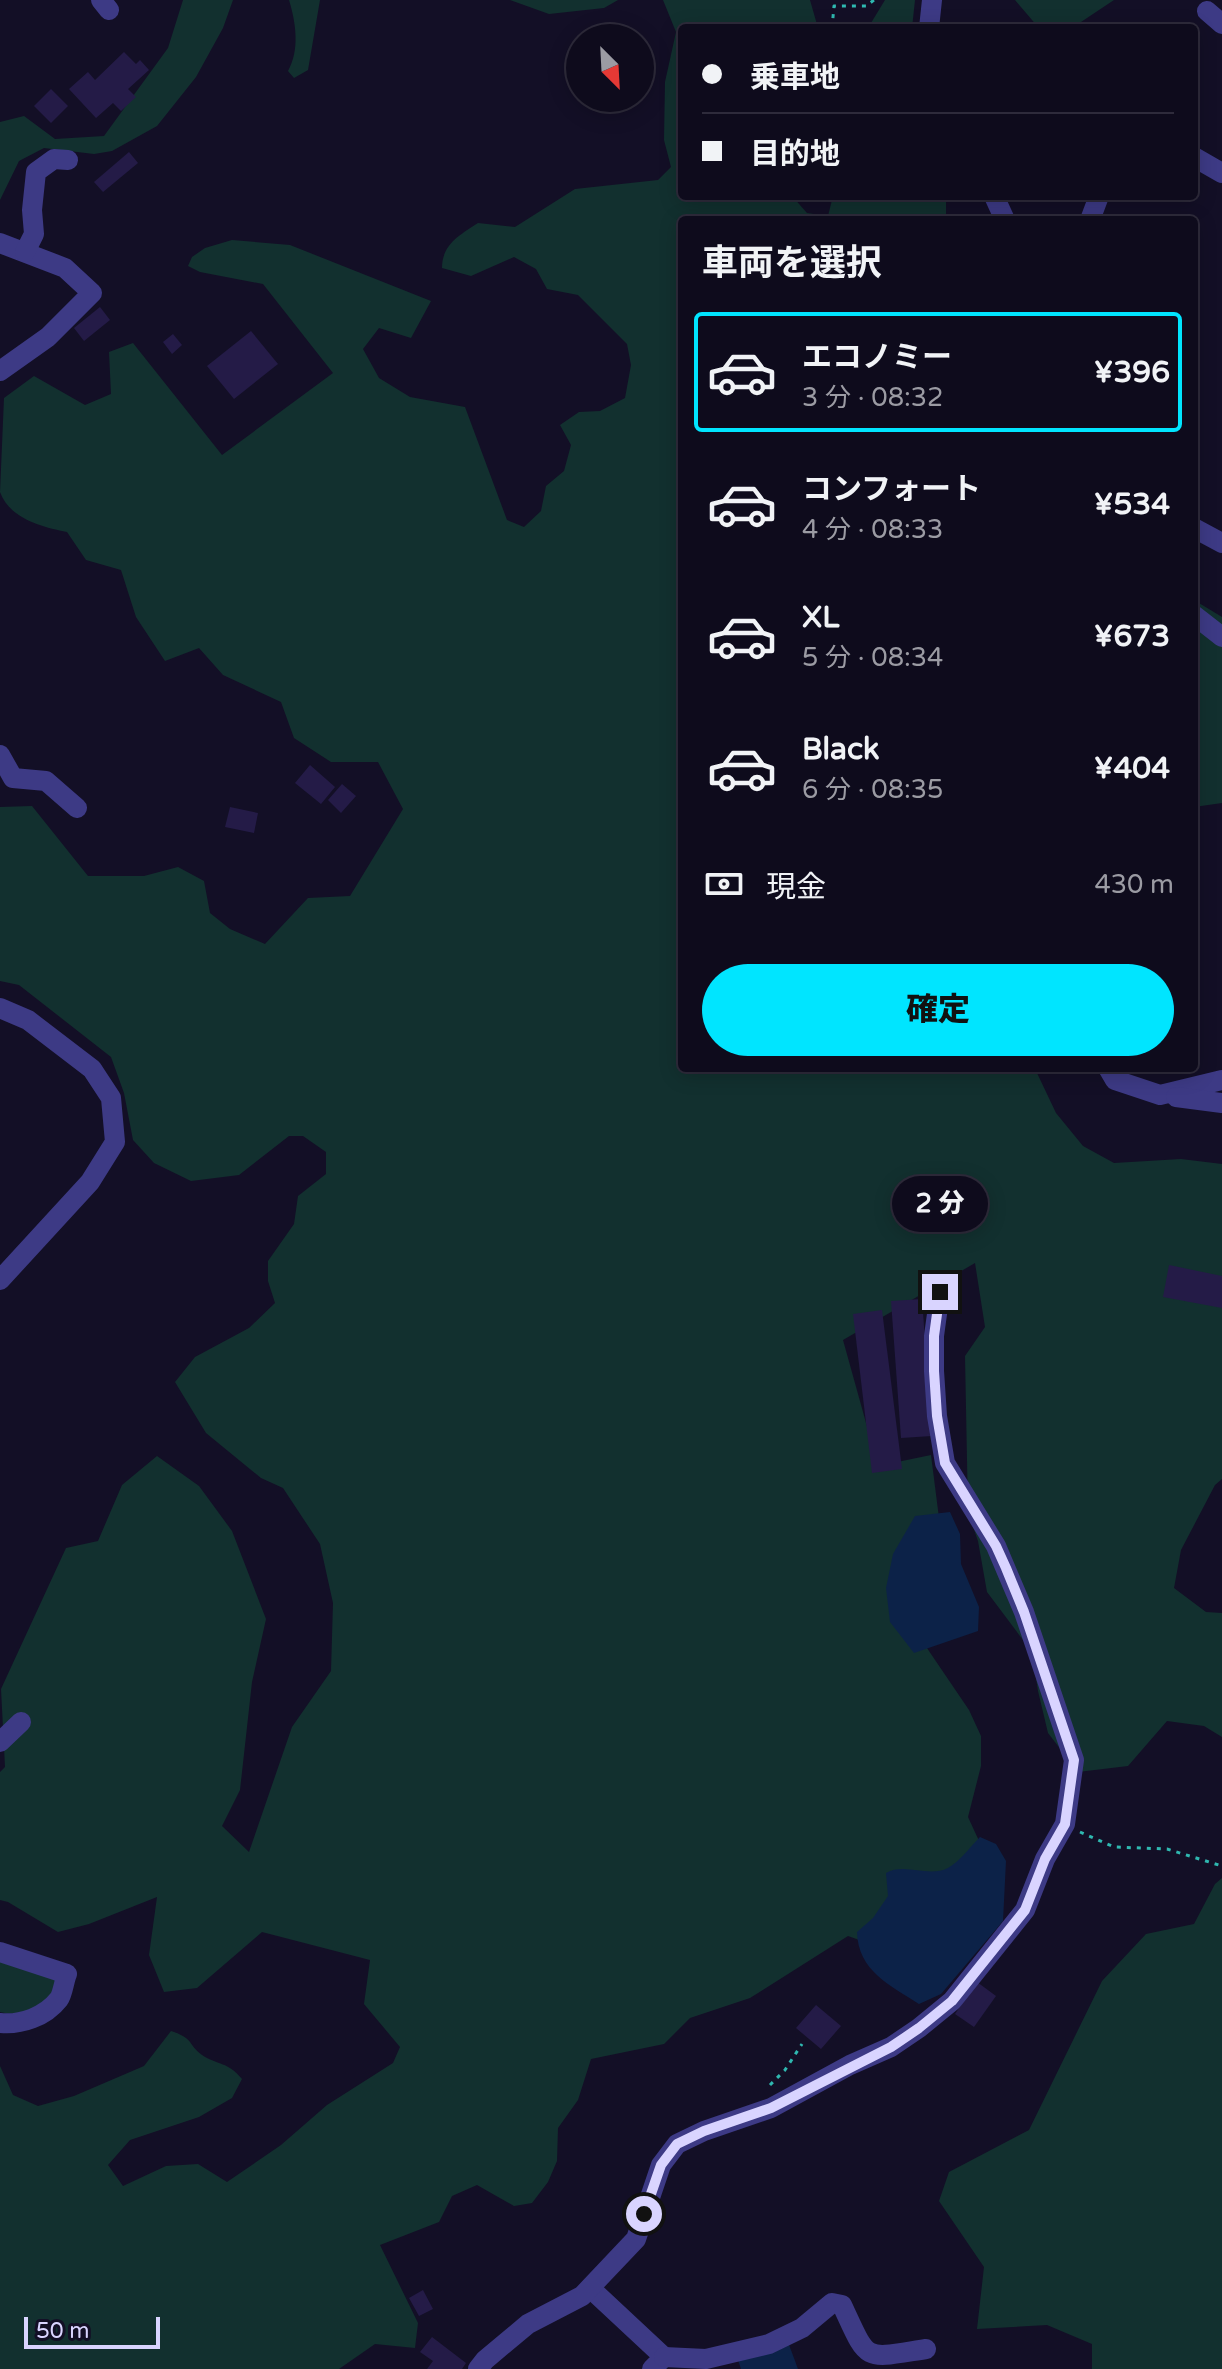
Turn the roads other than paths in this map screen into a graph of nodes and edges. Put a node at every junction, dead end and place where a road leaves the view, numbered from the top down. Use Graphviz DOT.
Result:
graph roads {
  1 [pos="932,0"];
  2 [pos="929,24"];
  3 [pos="1198,159"];
  4 [pos="68,160"];
  5 [pos="1222,173"];
  6 [pos="0,243"];
  7 [pos="25,252"];
  8 [pos="0,371"];
  9 [pos="1198,530"];
  10 [pos="1222,543"];
  11 [pos="1198,618"];
  12 [pos="1222,637"];
  13 [pos="0,755"];
  14 [pos="77,808"];
  15 [pos="0,1008"];
  16 [pos="1110,1072"];
  17 [pos="1222,1080"];
  18 [pos="1160,1095"];
  19 [pos="1222,1103"];
  20 [pos="0,1280"];
  21 [pos="940,1292"];
  22 [pos="21,1722"];
  23 [pos="0,1742"];
  24 [pos="0,1952"];
  25 [pos="0,2023"];
  26 [pos="590,2288"];
  27 [pos="926,2349"];
  28 [pos="658,2363"];
  29 [pos="478,2369"];
  1 -- 2 [label="street"];
  3 -- 5 [label="street"];
  4 -- 7 [label="street"];
  6 -- 7 [label="street"];
  7 -- 8 [label="street"];
  9 -- 10 [label="street"];
  11 -- 12 [label="street"];
  13 -- 14 [label="street"];
  15 -- 20 [label="street"];
  16 -- 18 [label="street"];
  17 -- 18 [label="street"];
  18 -- 19 [label="street"];
  21 -- 26 [label="street"];
  22 -- 23 [label="street"];
  24 -- 25 [label="street"];
  26 -- 28 [label="street"];
  26 -- 29 [label="street"];
  27 -- 28 [label="street"];
}
